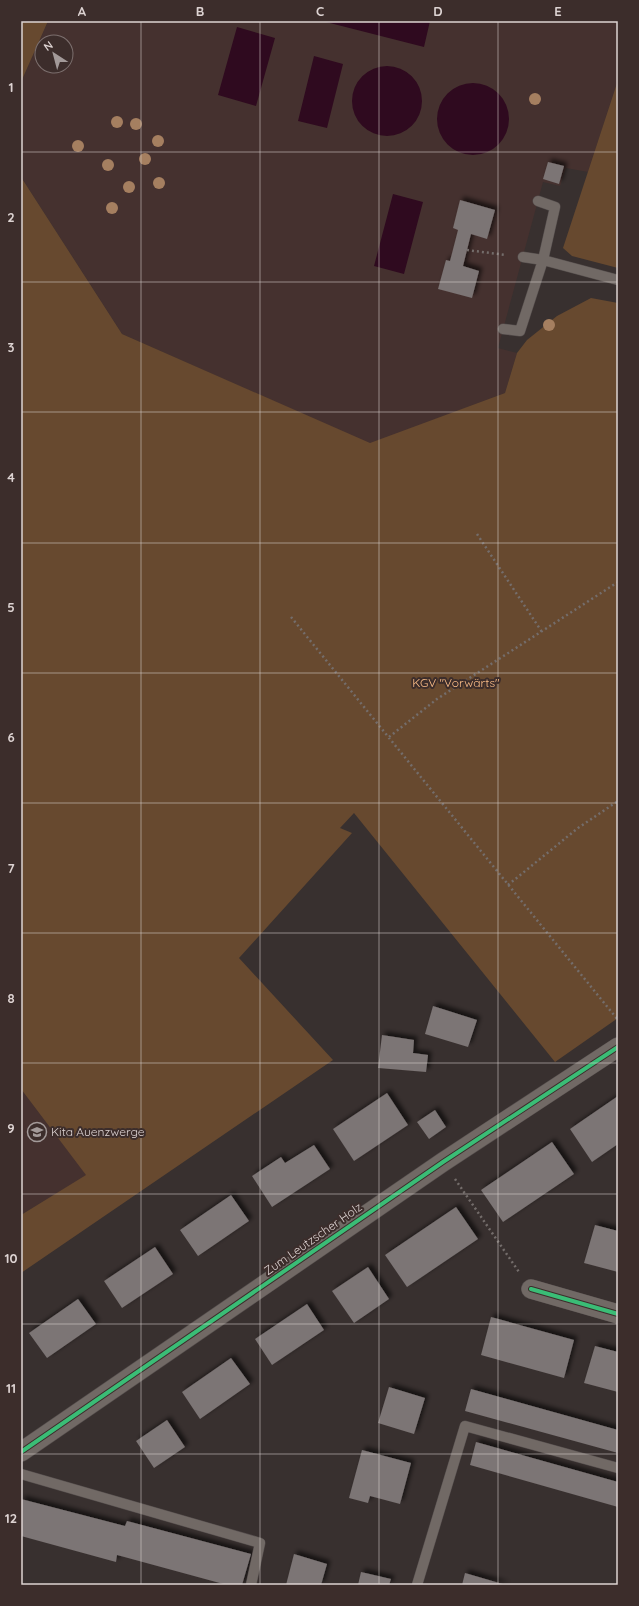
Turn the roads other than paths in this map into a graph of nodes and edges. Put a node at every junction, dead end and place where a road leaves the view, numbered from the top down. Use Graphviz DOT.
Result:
graph roads {
  1 [pos="538,201"];
  2 [pos="523,257"];
  3 [pos="542,260"];
  4 [pos="618,280"];
  5 [pos="503,329"];
  6 [pos="618,1047"];
  7 [pos="531,1289"];
  8 [pos="618,1314"];
  9 [pos="21,1452"];
  10 [pos="618,1468"];
  11 [pos="21,1474"];
  12 [pos="251,1585"];
  13 [pos="417,1585"];
  1 -- 3 [label="lane"];
  2 -- 3 [label="lane"];
  3 -- 4 [label="lane"];
  3 -- 5 [label="lane"];
  6 -- 9 [label="street, Zum Leutzscher Holz"];
  7 -- 8 [label="street"];
  10 -- 13 [label="lane"];
  11 -- 12 [label="lane"];
}
